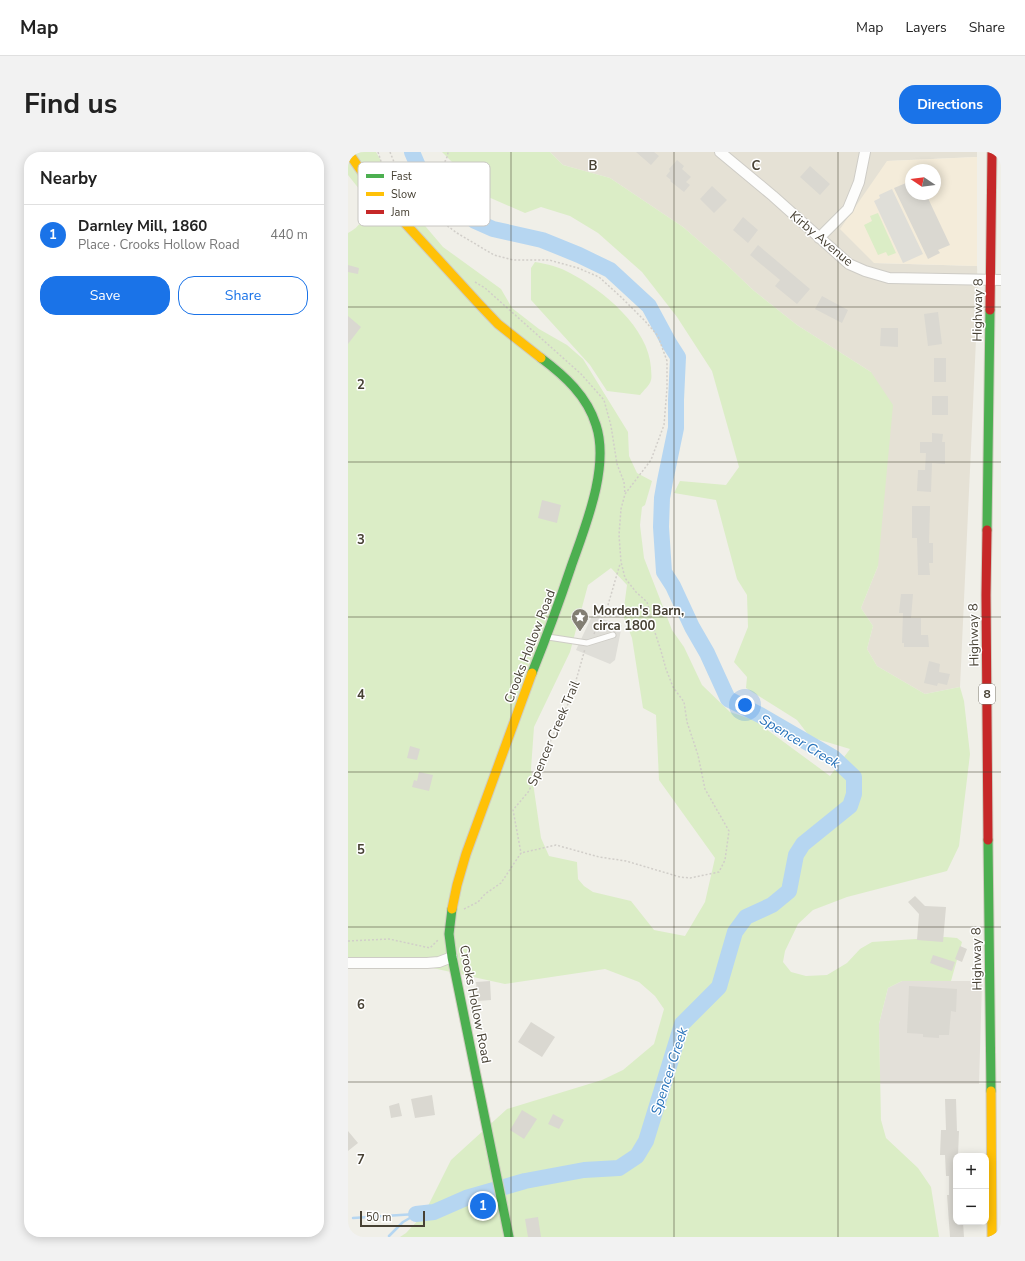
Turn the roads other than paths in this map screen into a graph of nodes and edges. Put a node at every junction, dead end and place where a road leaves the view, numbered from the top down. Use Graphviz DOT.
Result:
graph roads {
  1 [pos="348,152"];
  2 [pos="720,152"];
  3 [pos="865,152"];
  4 [pos="992,152"];
  5 [pos="358,166"];
  6 [pos="407,226"];
  7 [pos="819,238"];
  8 [pos="996,279"];
  9 [pos="612,635"];
  10 [pos="546,637"];
  11 [pos="452,957"];
  12 [pos="348,963"];
  13 [pos="996,1215"];
  14 [pos="509,1237"];
  15 [pos="992,1237"];
  1 -- 5 [label="street, Crooks Hollow Road"];
  2 -- 7 [label="street, Kirby Avenue"];
  3 -- 7 [label="street"];
  4 -- 8 [label="street, Highway 8 / 8"];
  6 -- 10 [label="street, Crooks Hollow Road"];
  7 -- 8 [label="street, Kirby Avenue"];
  8 -- 13 [label="street, Highway 8 / 8"];
  9 -- 10 [label="lane"];
  10 -- 11 [label="street, Crooks Hollow Road"];
  11 -- 12 [label="street"];
  11 -- 14 [label="street, Crooks Hollow Road"];
  13 -- 15 [label="street, Highway 8 / 8"];
}
